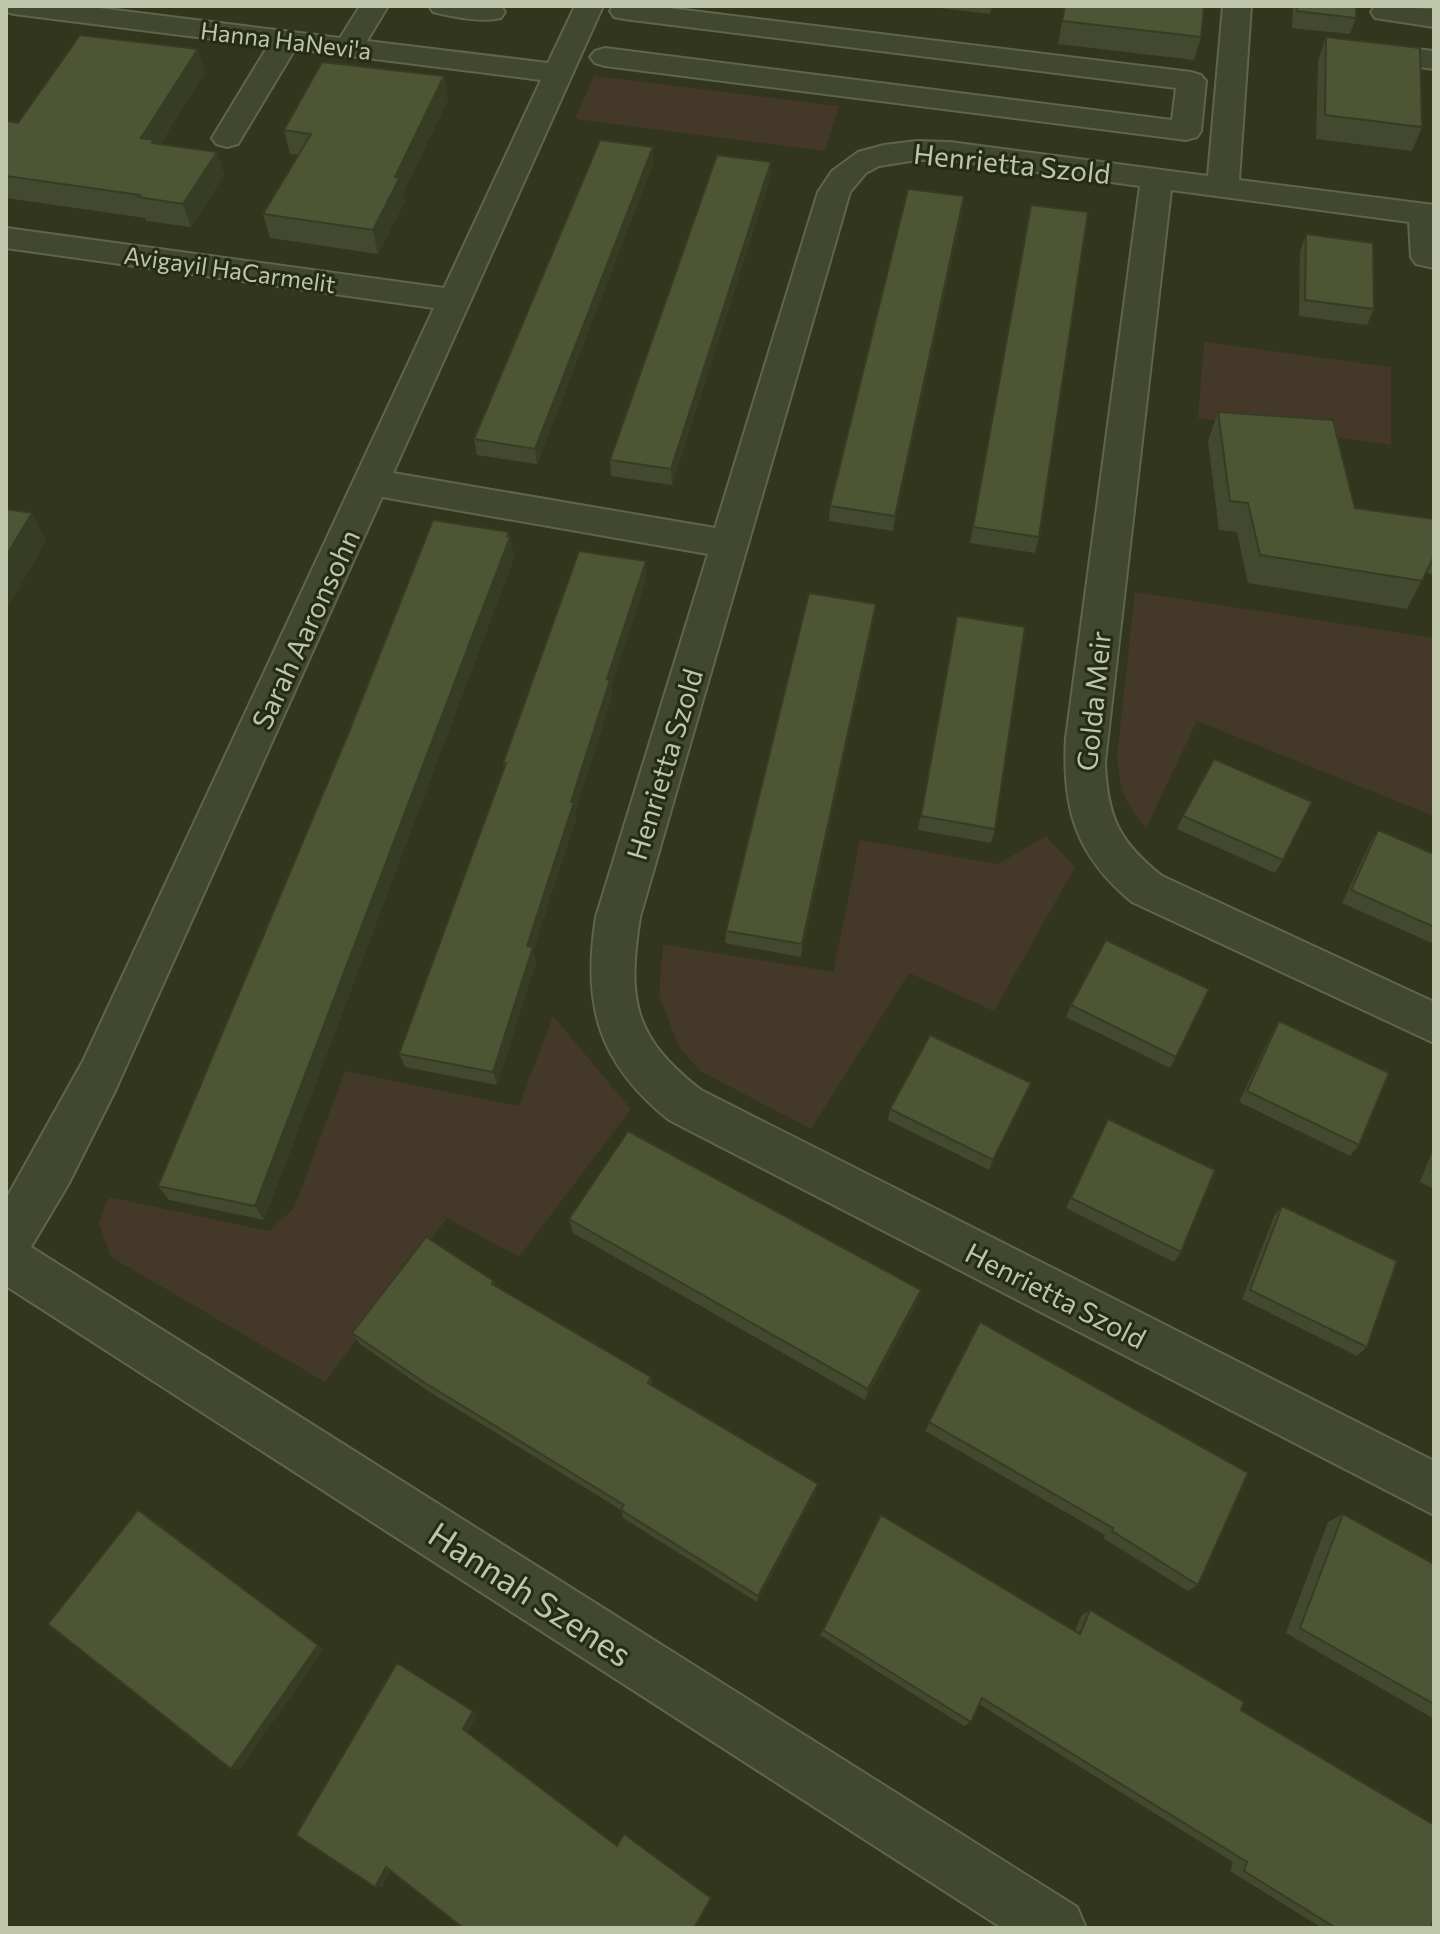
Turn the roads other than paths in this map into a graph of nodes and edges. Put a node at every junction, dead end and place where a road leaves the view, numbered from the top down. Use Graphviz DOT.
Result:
graph roads {
  1 [pos="14,6"];
  2 [pos="374,6"];
  3 [pos="443,6"];
  4 [pos="1237,6"];
  5 [pos="68,9"];
  6 [pos="606,9"];
  7 [pos="491,12"];
  8 [pos="1385,12"];
  9 [pos="1434,18"];
  10 [pos="711,22"];
  11 [pos="286,40"];
  12 [pos="349,47"];
  13 [pos="1339,49"];
  14 [pos="933,50"];
  15 [pos="605,57"];
  16 [pos="1434,60"];
  17 [pos="692,68"];
  18 [pos="558,73"];
  19 [pos="920,97"];
  20 [pos="227,138"];
  21 [pos="905,151"];
  22 [pos="1157,178"];
  23 [pos="1223,187"];
  24 [pos="1430,214"];
  25 [pos="6,238"];
  26 [pos="1434,258"];
  27 [pos="455,300"];
  28 [pos="372,482"];
  29 [pos="729,544"];
  30 [pos="1434,1023"];
  31 [pos="6,1244"];
  32 [pos="6,1258"];
  33 [pos="1434,1489"];
  34 [pos="1056,1928"];
  1 -- 5 [label="street, Hanna HaNevi'a"];
  2 -- 12 [label="street"];
  3 -- 7 [label="street"];
  4 -- 23 [label="street"];
  5 -- 11 [label="street, Hanna HaNevi'a"];
  6 -- 10 [label="street"];
  6 -- 18 [label="street, Sarah Aaronsohn"];
  8 -- 9 [label="street"];
  10 -- 14 [label="street"];
  10 -- 17 [label="street"];
  11 -- 12 [label="street, Hanna HaNevi'a"];
  11 -- 20 [label="street"];
  12 -- 18 [label="street, Hanna HaNevi'a"];
  13 -- 16 [label="street"];
  14 -- 19 [label="street"];
  14 -- 19 [label="street"];
  15 -- 17 [label="street"];
  17 -- 19 [label="street"];
  18 -- 27 [label="street, Sarah Aaronsohn"];
  19 -- 21 [label="street"];
  21 -- 22 [label="street, Henrietta Szold"];
  21 -- 29 [label="street, Henrietta Szold"];
  22 -- 23 [label="street, Henrietta Szold"];
  22 -- 30 [label="street, Golda Meir"];
  23 -- 24 [label="street, Henrietta Szold"];
  24 -- 26 [label="street"];
  25 -- 27 [label="street, Avigayil HaCarmelit"];
  27 -- 28 [label="street, Sarah Aaronsohn"];
  28 -- 29 [label="street"];
  28 -- 31 [label="street, Sarah Aaronsohn"];
  29 -- 33 [label="street, Henrietta Szold"];
  32 -- 34 [label="street, Hannah Szenes"];
}
